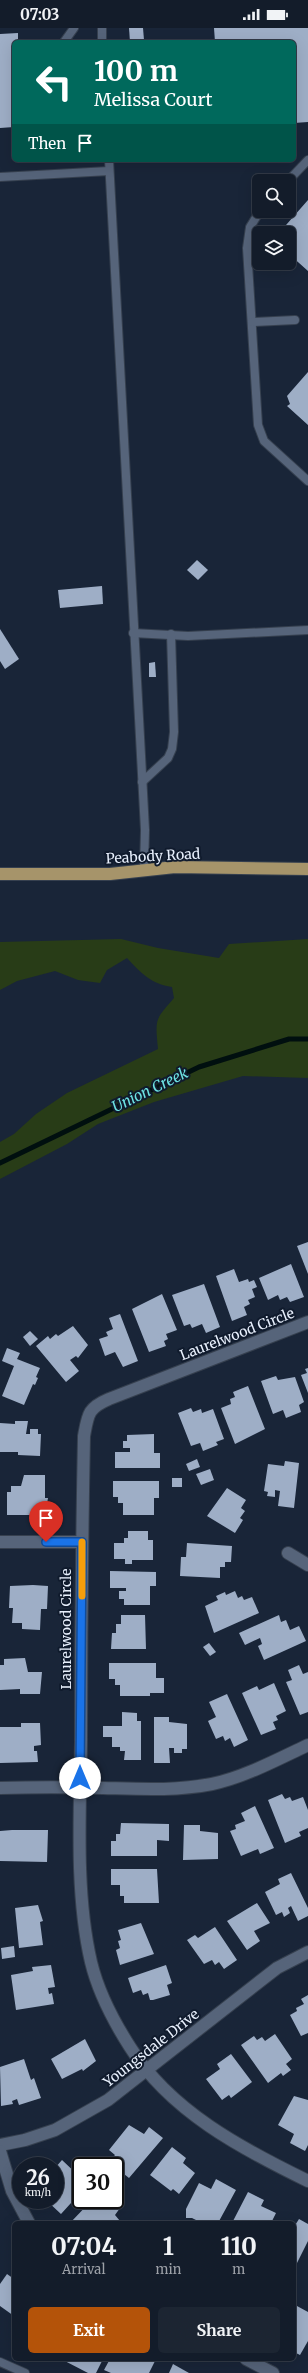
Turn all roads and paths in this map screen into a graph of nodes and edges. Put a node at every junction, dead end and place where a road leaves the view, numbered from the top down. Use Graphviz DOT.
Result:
graph roads {
  1 [pos="74,28"];
  2 [pos="102,28"];
  3 [pos="65,40"];
  4 [pos="102,40"];
  5 [pos="308,160"];
  6 [pos="109,162"];
  7 [pos="110,171"];
  8 [pos="295,174"];
  9 [pos="0,177"];
  10 [pos="256,218"];
  11 [pos="295,320"];
  12 [pos="252,322"];
  13 [pos="308,481"];
  14 [pos="308,630"];
  15 [pos="133,633"];
  16 [pos="171,634"];
  17 [pos="142,782"];
  18 [pos="144,869"];
  19 [pos="308,869"];
  20 [pos="0,874"];
  21 [pos="308,1322"];
  22 [pos="0,1542"];
  23 [pos="82,1542"];
  24 [pos="288,1553"];
  25 [pos="308,1565"];
  26 [pos="308,1745"];
  27 [pos="0,1788"];
  28 [pos="80,1788"];
  29 [pos="308,1952"];
  30 [pos="147,2069"];
  31 [pos="0,2145"];
  32 [pos="0,2151"];
  33 [pos="308,2181"];
  34 [pos="28,2221"];
  35 [pos="250,2361"];
  36 [pos="0,2362"];
  37 [pos="25,2373"];
  38 [pos="273,2373"];
  1 -- 3 [label="lane"];
  2 -- 4 [label="lane"];
  5 -- 8 [label="lane"];
  6 -- 7 [label="lane"];
  7 -- 9 [label="lane"];
  7 -- 15 [label="lane"];
  10 -- 12 [label="lane"];
  11 -- 12 [label="lane"];
  12 -- 13 [label="lane"];
  14 -- 16 [label="lane"];
  15 -- 16 [label="lane"];
  15 -- 17 [label="lane"];
  16 -- 17 [label="lane"];
  17 -- 18 [label="lane"];
  18 -- 19 [label="main road, Peabody Road"];
  18 -- 20 [label="main road, Peabody Road"];
  21 -- 23 [label="street, Laurelwood Circle"];
  22 -- 23 [label="street"];
  23 -- 28 [label="street, Laurelwood Circle"];
  24 -- 25 [label="street"];
  26 -- 28 [label="street"];
  27 -- 28 [label="street"];
  28 -- 30 [label="street, Laurelwood Circle"];
  29 -- 30 [label="street, Youngsdale Drive"];
  30 -- 31 [label="street, Youngsdale Drive"];
  30 -- 33 [label="street, Laurelwood Circle"];
  32 -- 34 [label="street"];
  35 -- 38 [label="street"];
  36 -- 37 [label="lane"];
}
